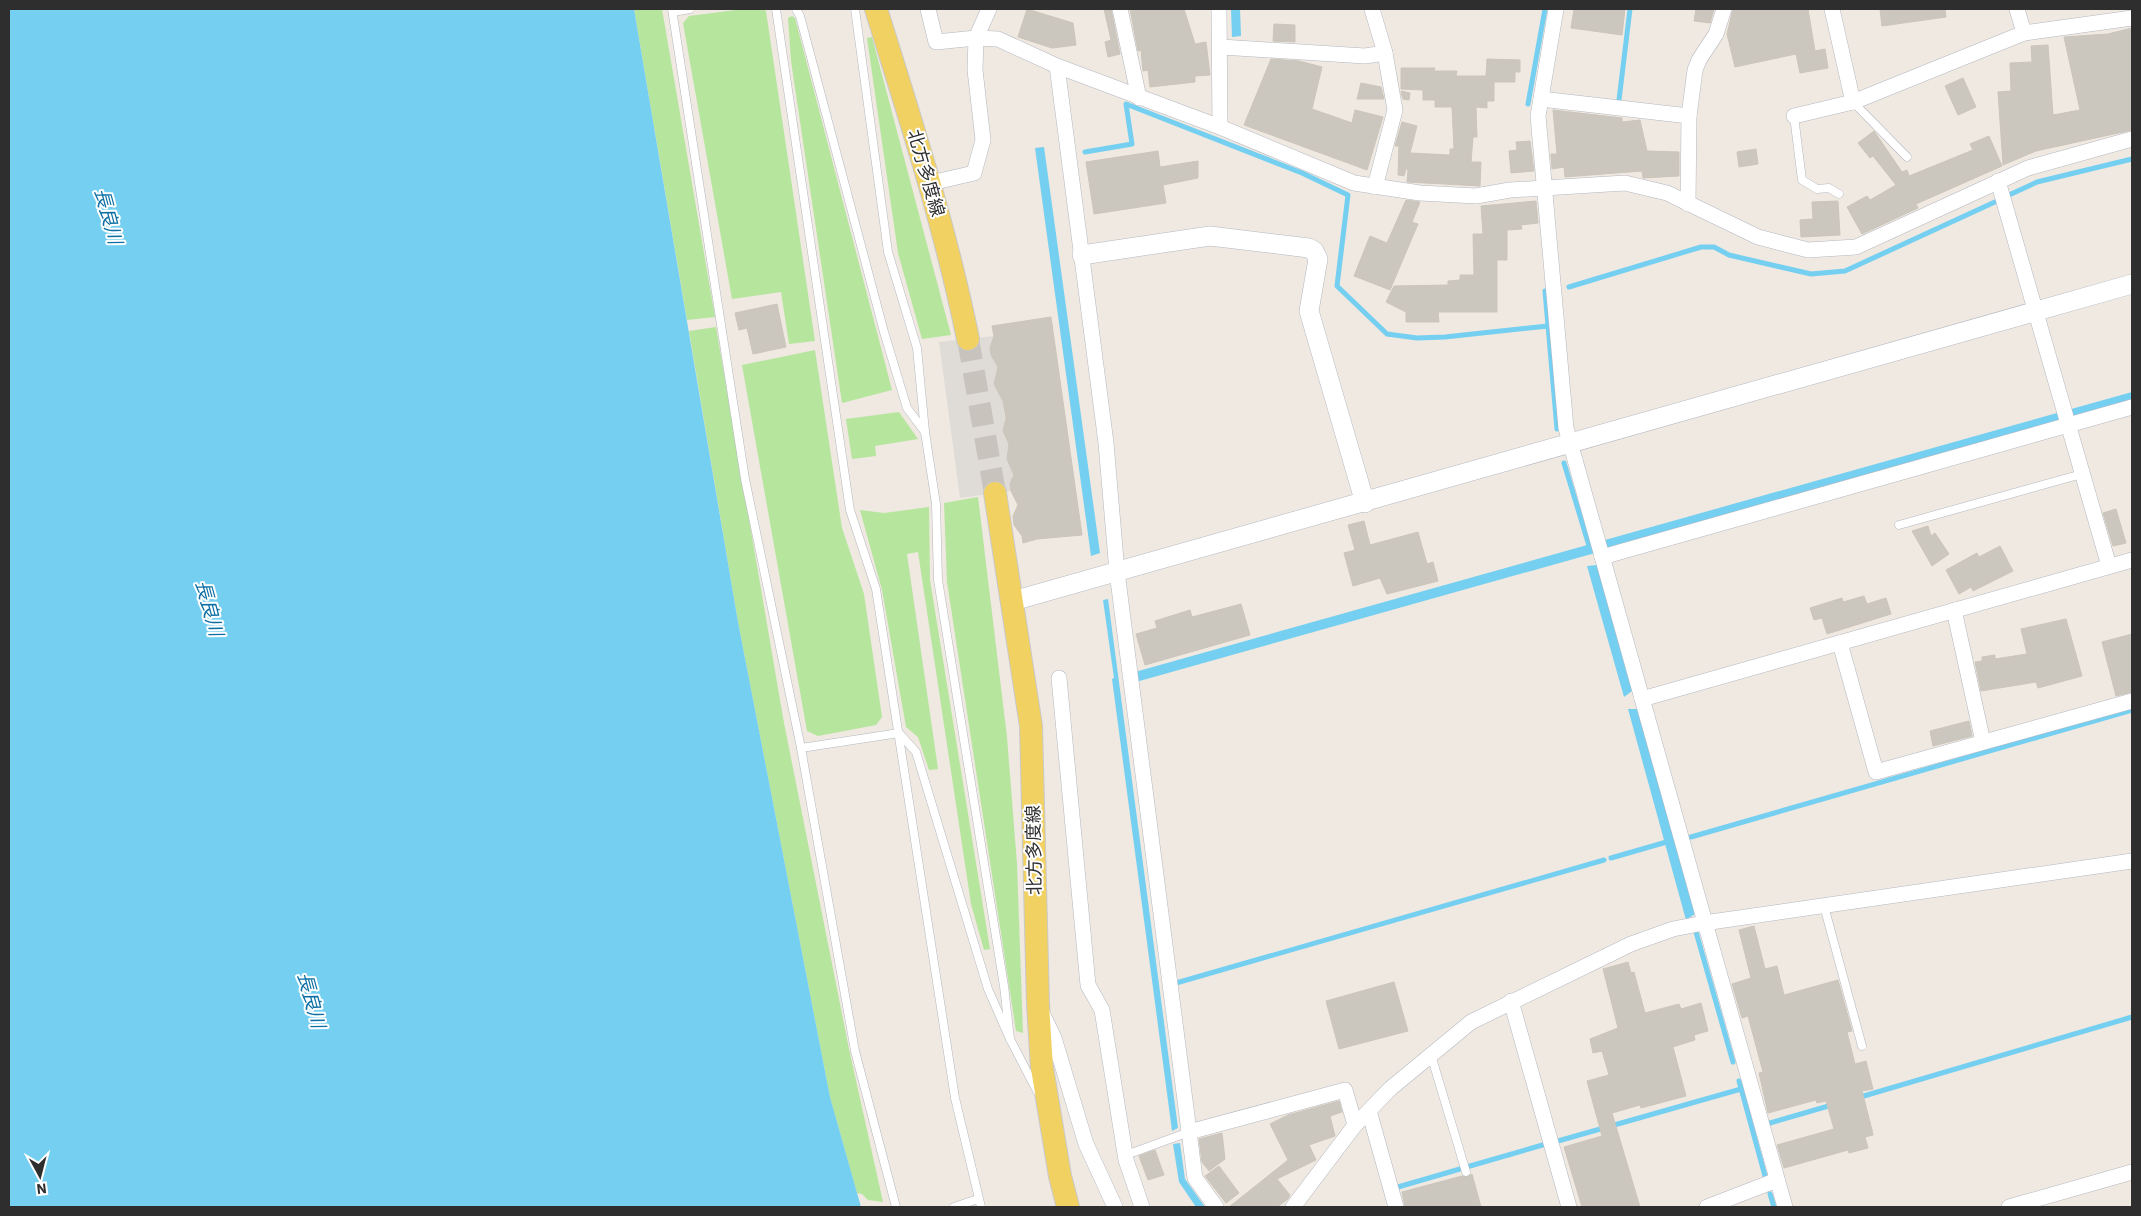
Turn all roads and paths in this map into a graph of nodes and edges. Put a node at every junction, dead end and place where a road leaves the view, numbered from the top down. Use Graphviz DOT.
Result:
graph roads {
  1 [pos="690,9"];
  2 [pos="776,9"];
  3 [pos="796,9"];
  4 [pos="855,9"];
  5 [pos="876,9"];
  6 [pos="928,9"];
  7 [pos="989,9"];
  8 [pos="1120,9"];
  9 [pos="1219,9"];
  10 [pos="1372,9"];
  11 [pos="1556,9"];
  12 [pos="1724,9"];
  13 [pos="1832,9"];
  14 [pos="2017,9"];
  15 [pos="673,10"];
  16 [pos="2132,18"];
  17 [pos="2024,33"];
  18 [pos="976,38"];
  19 [pos="1221,48"];
  20 [pos="1385,53"];
  21 [pos="1057,66"];
  22 [pos="1139,98"];
  23 [pos="1541,99"];
  24 [pos="1853,102"];
  25 [pos="1689,116"];
  26 [pos="1794,116"];
  27 [pos="1220,127"];
  28 [pos="2132,139"];
  29 [pos="1907,157"];
  30 [pos="1998,181"];
  31 [pos="931,183"];
  32 [pos="1375,187"];
  33 [pos="1544,187"];
  34 [pos="1838,194"];
  35 [pos="1688,204"];
  36 [pos="1082,255"];
  37 [pos="2132,284"];
  38 [pos="2036,311"];
  39 [pos="968,339"];
  40 [pos="2132,407"];
  41 [pos="2066,419"];
  42 [pos="925,432"];
  43 [pos="1570,444"];
  44 [pos="2082,474"];
  45 [pos="994,494"];
  46 [pos="1365,503"];
  47 [pos="1899,525"];
  48 [pos="1602,558"];
  49 [pos="2132,560"];
  50 [pos="2109,566"];
  51 [pos="1116,572"];
  52 [pos="1013,601"];
  53 [pos="1954,610"];
  54 [pos="1840,643"];
  55 [pos="1059,678"];
  56 [pos="1642,699"];
  57 [pos="2132,701"];
  58 [pos="899,733"];
  59 [pos="1983,742"];
  60 [pos="801,748"];
  61 [pos="2132,861"];
  62 [pos="1824,906"];
  63 [pos="1704,924"];
  64 [pos="1512,1001"];
  65 [pos="1038,1004"];
  66 [pos="1010,1039"];
  67 [pos="1862,1046"];
  68 [pos="1432,1054"];
  69 [pos="1368,1112"];
  70 [pos="1050,1114"];
  71 [pos="1355,1125"];
  72 [pos="1189,1132"];
  73 [pos="1126,1155"];
  74 [pos="1466,1172"];
  75 [pos="2132,1172"];
  76 [pos="1777,1180"];
  77 [pos="978,1199"];
  78 [pos="896,1207"];
  79 [pos="954,1207"];
  80 [pos="981,1207"];
  81 [pos="1068,1207"];
  82 [pos="1115,1207"];
  83 [pos="1142,1207"];
  84 [pos="1216,1207"];
  85 [pos="1293,1207"];
  86 [pos="1396,1207"];
  87 [pos="1569,1207"];
  88 [pos="1707,1207"];
  89 [pos="1785,1207"];
  90 [pos="2009,1207"];
  1 -- 15 [label="lane"];
  2 -- 58 [label="lane"];
  3 -- 42 [label="lane"];
  4 -- 42 [label="lane"];
  5 -- 31 [label="main road, 北方多度線"];
  6 -- 18 [label="street"];
  7 -- 18 [label="street"];
  8 -- 22 [label="street"];
  9 -- 19 [label="street"];
  10 -- 20 [label="street"];
  11 -- 23 [label="street"];
  12 -- 25 [label="street"];
  13 -- 24 [label="street"];
  14 -- 17 [label="street"];
  15 -- 60 [label="lane"];
  16 -- 17 [label="street"];
  17 -- 24 [label="street"];
  18 -- 21 [label="street"];
  18 -- 31 [label="street"];
  19 -- 20 [label="street"];
  19 -- 27 [label="street"];
  20 -- 32 [label="street"];
  21 -- 22 [label="street"];
  21 -- 36 [label="street"];
  22 -- 27 [label="street"];
  23 -- 25 [label="street"];
  23 -- 33 [label="street"];
  24 -- 26 [label="street"];
  24 -- 29 [label="lane"];
  25 -- 35 [label="street"];
  26 -- 34 [label="lane"];
  27 -- 32 [label="street"];
  28 -- 30 [label="street"];
  30 -- 35 [label="street"];
  30 -- 38 [label="street"];
  31 -- 39 [label="main road, 北方多度線"];
  32 -- 33 [label="street"];
  33 -- 35 [label="street"];
  33 -- 43 [label="street"];
  36 -- 46 [label="street"];
  36 -- 51 [label="street"];
  37 -- 38 [label="street"];
  38 -- 41 [label="street"];
  38 -- 43 [label="street"];
  40 -- 41 [label="street"];
  41 -- 44 [label="street"];
  41 -- 48 [label="street"];
  42 -- 66 [label="lane"];
  43 -- 46 [label="street"];
  43 -- 48 [label="street"];
  44 -- 47 [label="lane"];
  44 -- 50 [label="street"];
  45 -- 52 [label="main road, 北方多度線"];
  46 -- 51 [label="street"];
  48 -- 56 [label="street"];
  49 -- 50 [label="street"];
  50 -- 53 [label="street"];
  51 -- 52 [label="street"];
  51 -- 72 [label="street"];
  52 -- 65 [label="main road, 北方多度線"];
  53 -- 54 [label="street"];
  53 -- 59 [label="street"];
  54 -- 56 [label="street"];
  54 -- 59 [label="street"];
  55 -- 73 [label="street"];
  56 -- 63 [label="street"];
  57 -- 59 [label="street"];
  58 -- 60 [label="lane"];
  58 -- 66 [label="lane"];
  58 -- 77 [label="lane"];
  60 -- 78 [label="lane"];
  61 -- 62 [label="street"];
  62 -- 63 [label="street"];
  62 -- 67 [label="lane"];
  63 -- 64 [label="street"];
  63 -- 76 [label="street"];
  64 -- 68 [label="street"];
  64 -- 87 [label="street"];
  65 -- 70 [label="main road, 北方多度線"];
  65 -- 82 [label="street"];
  66 -- 70 [label="lane"];
  68 -- 69 [label="street"];
  68 -- 74 [label="lane"];
  69 -- 71 [label="street"];
  69 -- 86 [label="street"];
  70 -- 81 [label="main road, 北方多度線"];
  71 -- 72 [label="street"];
  71 -- 85 [label="street"];
  72 -- 73 [label="lane"];
  72 -- 84 [label="street"];
  73 -- 83 [label="street"];
  75 -- 90 [label="street"];
  76 -- 88 [label="street"];
  76 -- 89 [label="street"];
  77 -- 79 [label="lane"];
  77 -- 80 [label="lane"];
}
